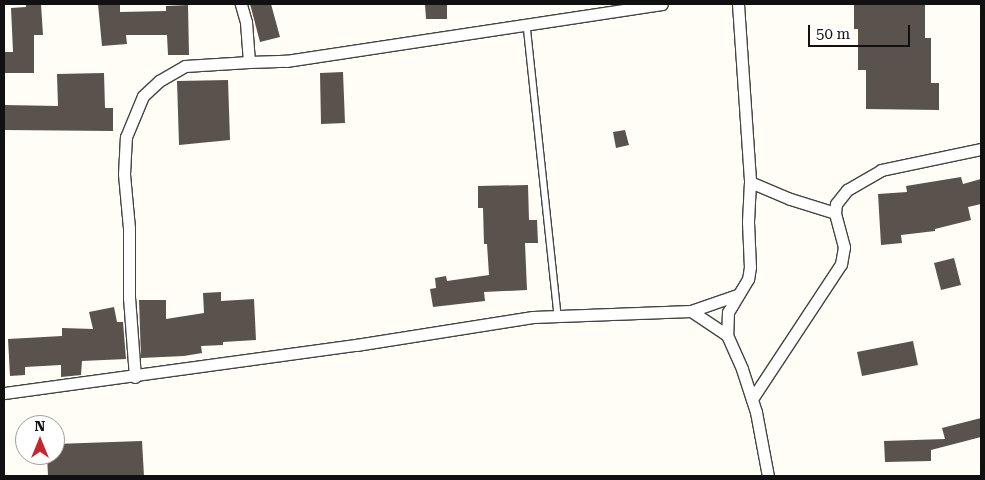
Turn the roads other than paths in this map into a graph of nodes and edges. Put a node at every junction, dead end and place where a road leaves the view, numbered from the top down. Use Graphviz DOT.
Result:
graph roads {
  1 [pos="242,4"];
  2 [pos="662,4"];
  3 [pos="738,4"];
  4 [pos="527,25"];
  5 [pos="248,62"];
  6 [pos="981,149"];
  7 [pos="750,182"];
  8 [pos="835,213"];
  9 [pos="736,295"];
  10 [pos="691,311"];
  11 [pos="558,316"];
  12 [pos="727,335"];
  13 [pos="135,377"];
  14 [pos="4,393"];
  15 [pos="752,399"];
  16 [pos="768,476"];
  1 -- 5 [label="street"];
  2 -- 4 [label="street"];
  3 -- 7 [label="street"];
  4 -- 5 [label="street"];
  4 -- 11 [label="lane"];
  5 -- 13 [label="street"];
  6 -- 8 [label="street"];
  7 -- 8 [label="street"];
  7 -- 9 [label="street"];
  8 -- 15 [label="street"];
  9 -- 10 [label="street"];
  9 -- 12 [label="street"];
  10 -- 11 [label="street"];
  10 -- 12 [label="street"];
  11 -- 13 [label="street"];
  12 -- 15 [label="street"];
  13 -- 14 [label="street"];
  15 -- 16 [label="street"];
}
